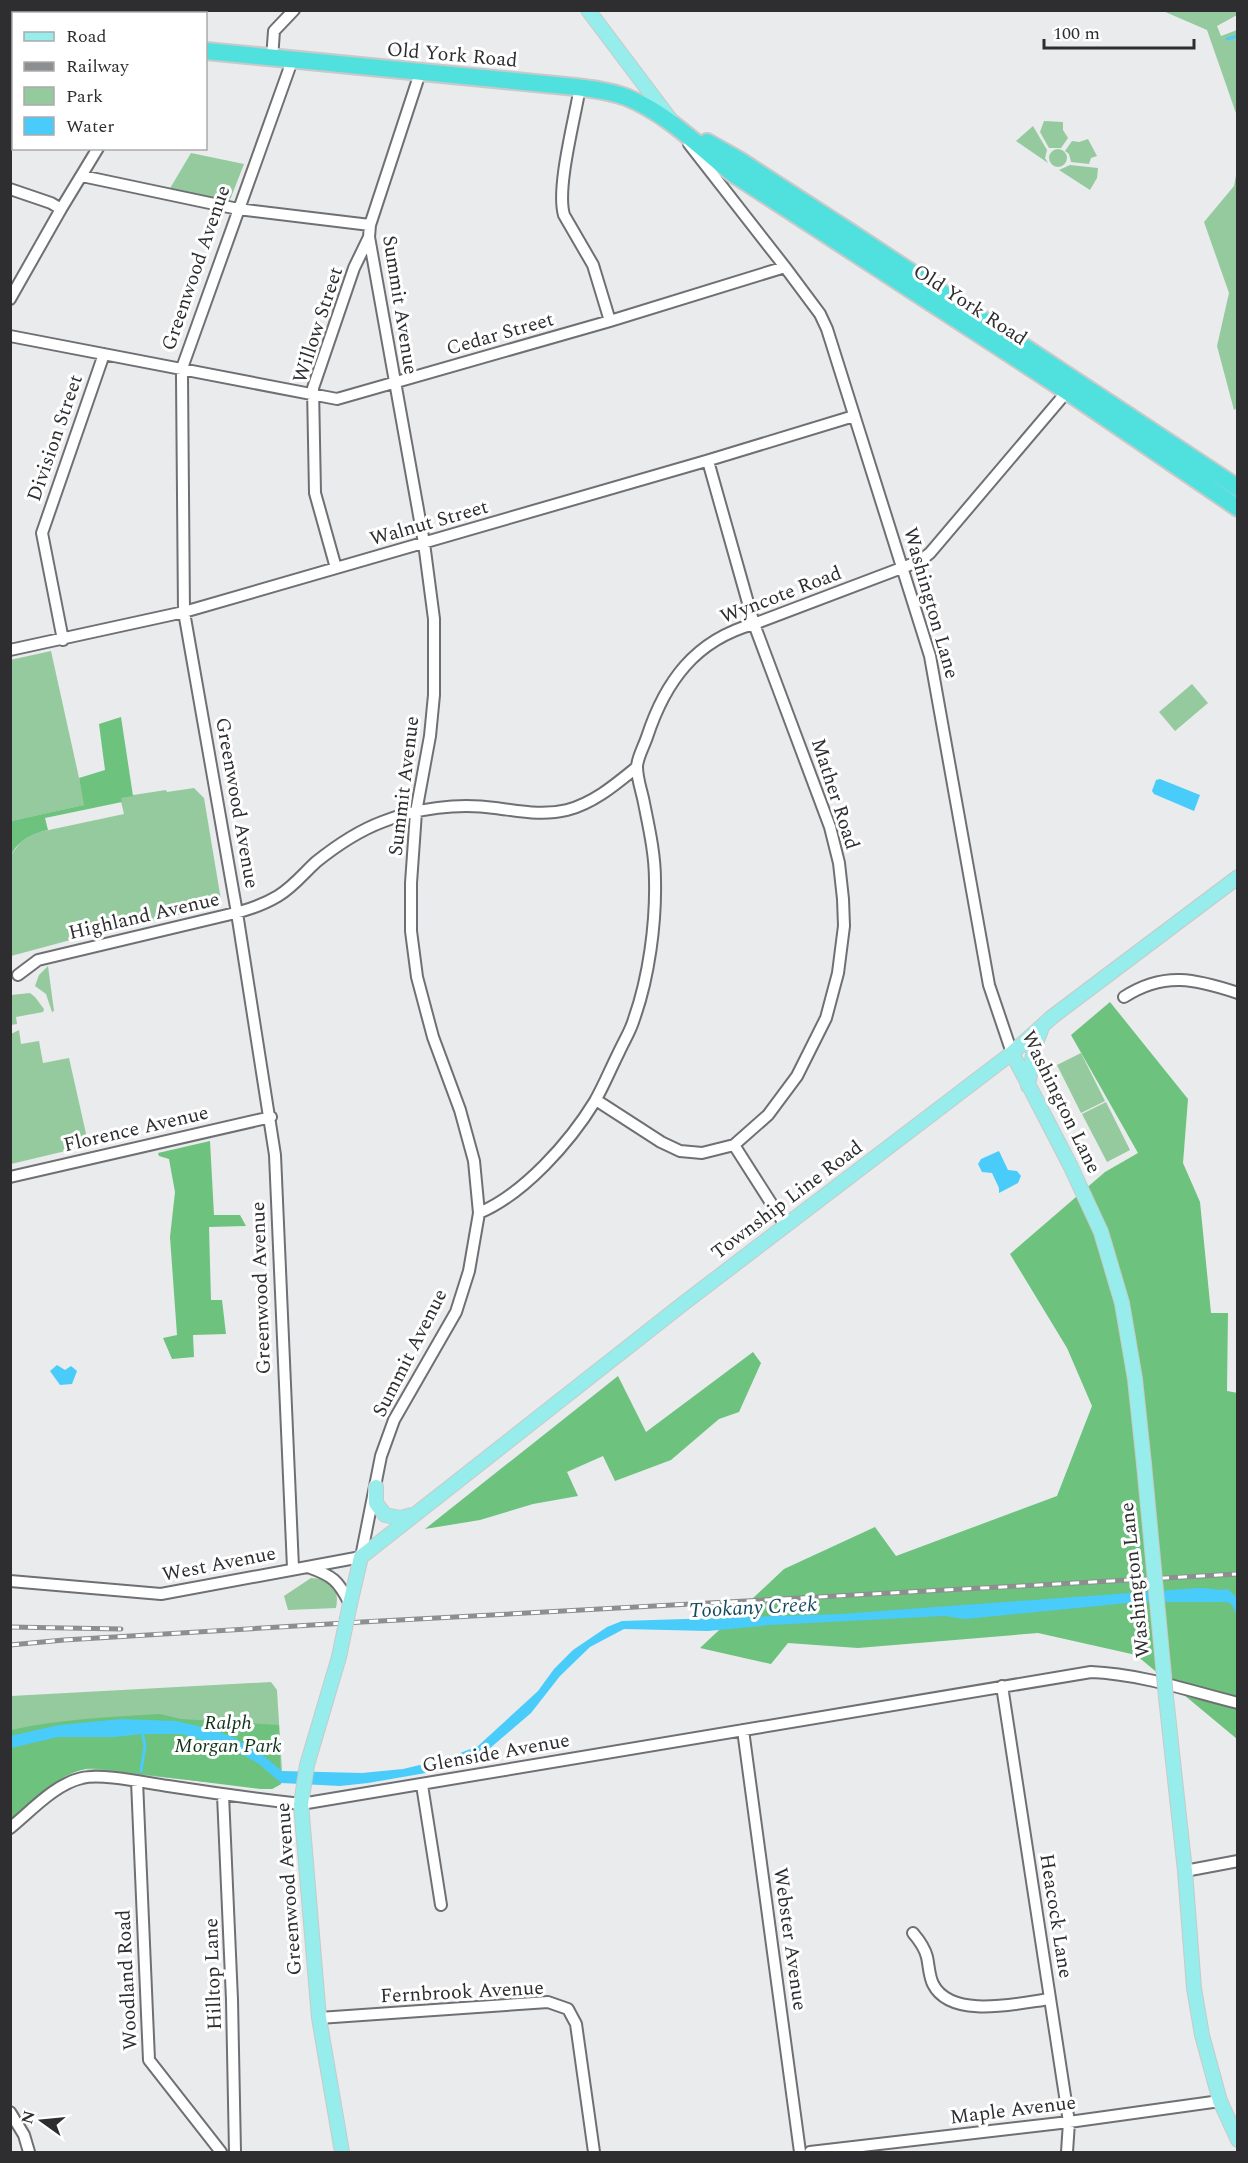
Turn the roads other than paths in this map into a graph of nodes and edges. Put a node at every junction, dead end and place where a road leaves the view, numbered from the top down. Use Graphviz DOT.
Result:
graph roads {
  1 [pos="294,10"];
  2 [pos="588,10"];
  3 [pos="207,51"];
  4 [pos="272,58"];
  5 [pos="292,61"];
  6 [pos="420,73"];
  7 [pos="580,87"];
  8 [pos="680,130"];
  9 [pos="97,150"];
  10 [pos="82,176"];
  11 [pos="10,189"];
  12 [pos="61,209"];
  13 [pos="238,209"];
  14 [pos="370,225"];
  15 [pos="369,237"];
  16 [pos="785,267"];
  17 [pos="10,299"];
  18 [pos="610,321"];
  19 [pos="10,336"];
  20 [pos="104,354"];
  21 [pos="182,368"];
  22 [pos="395,384"];
  23 [pos="1072,386"];
  24 [pos="313,396"];
  25 [pos="854,416"];
  26 [pos="708,461"];
  27 [pos="1184,461"];
  28 [pos="1238,488"];
  29 [pos="1238,507"];
  30 [pos="424,543"];
  31 [pos="336,568"];
  32 [pos="904,568"];
  33 [pos="184,612"];
  34 [pos="754,624"];
  35 [pos="63,640"];
  36 [pos="10,650"];
  37 [pos="637,767"];
  38 [pos="416,812"];
  39 [pos="1238,877"];
  40 [pos="237,913"];
  41 [pos="18,975"];
  42 [pos="1238,993"];
  43 [pos="1124,997"];
  44 [pos="1043,1025"];
  45 [pos="1012,1053"];
  46 [pos="1028,1086"];
  47 [pos="596,1100"];
  48 [pos="270,1117"];
  49 [pos="734,1145"];
  50 [pos="10,1176"];
  51 [pos="479,1213"];
  52 [pos="785,1225"];
  53 [pos="376,1487"];
  54 [pos="414,1515"];
  55 [pos="361,1557"];
  56 [pos="308,1567"];
  57 [pos="293,1569"];
  58 [pos="10,1581"];
  59 [pos="350,1604"];
  60 [pos="1002,1686"];
  61 [pos="1238,1703"];
  62 [pos="743,1730"];
  63 [pos="137,1781"];
  64 [pos="422,1785"];
  65 [pos="223,1795"];
  66 [pos="301,1804"];
  67 [pos="10,1828"];
  68 [pos="1238,1862"];
  69 [pos="1185,1871"];
  70 [pos="441,1905"];
  71 [pos="913,1933"];
  72 [pos="1050,1999"];
  73 [pos="319,2018"];
  74 [pos="1220,2101"];
  75 [pos="10,2112"];
  76 [pos="1068,2122"];
  77 [pos="1238,2140"];
  78 [pos="29,2152"];
  79 [pos="221,2152"];
  80 [pos="235,2152"];
  81 [pos="342,2152"];
  82 [pos="594,2152"];
  83 [pos="800,2152"];
  84 [pos="810,2152"];
  85 [pos="1067,2152"];
  1 -- 4 [label="street"];
  2 -- 8 [label="main road, Washington Lane"];
  3 -- 4 [label="highway, Old York Road"];
  4 -- 5 [label="highway, Old York Road"];
  5 -- 6 [label="highway, Old York Road"];
  5 -- 13 [label="street, Greenwood Avenue"];
  6 -- 7 [label="highway, Old York Road"];
  6 -- 14 [label="street, Summit Avenue"];
  7 -- 8 [label="highway, Old York Road"];
  7 -- 18 [label="street"];
  8 -- 16 [label="street, Washington Lane"];
  8 -- 23 [label="highway, Old York Road"];
  9 -- 10 [label="street"];
  10 -- 12 [label="street"];
  10 -- 13 [label="street"];
  11 -- 12 [label="street"];
  12 -- 17 [label="street"];
  13 -- 14 [label="street"];
  13 -- 21 [label="street, Greenwood Avenue"];
  14 -- 15 [label="street, Summit Avenue"];
  15 -- 22 [label="street, Summit Avenue"];
  15 -- 24 [label="street, Willow Street"];
  16 -- 18 [label="street, Cedar Street"];
  16 -- 25 [label="street, Washington Lane"];
  18 -- 22 [label="street, Cedar Street"];
  19 -- 20 [label="street, Cedar Street"];
  20 -- 21 [label="street, Cedar Street"];
  20 -- 35 [label="street, Division Street"];
  21 -- 24 [label="street, Cedar Street"];
  21 -- 33 [label="street, Greenwood Avenue"];
  22 -- 24 [label="street, Cedar Street"];
  22 -- 30 [label="street, Summit Avenue"];
  23 -- 27 [label="highway, Old York Road"];
  23 -- 32 [label="street, Wyncote Road"];
  24 -- 31 [label="street, Willow Street"];
  25 -- 26 [label="street, Walnut Street"];
  25 -- 32 [label="street, Washington Lane"];
  26 -- 30 [label="street, Walnut Street"];
  26 -- 34 [label="street, Mather Road"];
  27 -- 28 [label="highway, Old York Road"];
  27 -- 29 [label="highway, Old York Road"];
  30 -- 31 [label="street, Walnut Street"];
  30 -- 38 [label="street, Summit Avenue"];
  31 -- 33 [label="street, Walnut Street"];
  32 -- 34 [label="street, Wyncote Road"];
  32 -- 45 [label="street, Washington Lane"];
  33 -- 35 [label="street, Walnut Street"];
  33 -- 40 [label="street, Greenwood Avenue"];
  34 -- 37 [label="street, Wyncote Road"];
  34 -- 49 [label="street, Mather Road"];
  35 -- 36 [label="street, Walnut Street"];
  37 -- 38 [label="street, Highland Avenue"];
  37 -- 47 [label="street"];
  38 -- 40 [label="street, Highland Avenue"];
  38 -- 51 [label="street, Summit Avenue"];
  39 -- 44 [label="main road, Township Line Road"];
  40 -- 41 [label="street, Highland Avenue"];
  40 -- 48 [label="street, Greenwood Avenue"];
  42 -- 43 [label="street"];
  44 -- 45 [label="main road, Township Line Road"];
  44 -- 46 [label="main road"];
  45 -- 46 [label="main road, Washington Lane"];
  45 -- 52 [label="main road, Township Line Road"];
  46 -- 69 [label="main road, Washington Lane, bridge"];
  47 -- 49 [label="street, Mather Road"];
  47 -- 51 [label="street"];
  48 -- 50 [label="street, Florence Avenue"];
  48 -- 57 [label="street, Greenwood Avenue"];
  49 -- 52 [label="street"];
  51 -- 53 [label="street, Summit Avenue"];
  52 -- 54 [label="main road, Township Line Road"];
  53 -- 54 [label="main road"];
  53 -- 55 [label="street, Summit Avenue"];
  54 -- 55 [label="main road, Township Line Road"];
  55 -- 56 [label="street, West Avenue"];
  55 -- 59 [label="main road, Greenwood Avenue"];
  56 -- 57 [label="street, West Avenue"];
  56 -- 59 [label="street"];
  57 -- 58 [label="street, West Avenue"];
  59 -- 66 [label="main road, Greenwood Avenue, bridge"];
  60 -- 61 [label="street, Glenside Avenue"];
  60 -- 62 [label="street, Glenside Avenue"];
  60 -- 72 [label="street, Heacock Lane"];
  62 -- 64 [label="street, Glenside Avenue"];
  62 -- 83 [label="street, Webster Avenue"];
  63 -- 65 [label="street, Glenside Avenue"];
  63 -- 67 [label="street, Glenside Avenue"];
  63 -- 79 [label="street, Woodland Road"];
  64 -- 66 [label="street, Glenside Avenue"];
  64 -- 70 [label="street"];
  65 -- 66 [label="street, Glenside Avenue"];
  65 -- 80 [label="street, Hilltop Lane"];
  66 -- 73 [label="main road, Greenwood Avenue"];
  68 -- 69 [label="street"];
  69 -- 74 [label="main road, Washington Lane"];
  71 -- 72 [label="street"];
  72 -- 76 [label="street, Heacock Lane"];
  73 -- 81 [label="main road, Greenwood Avenue"];
  73 -- 82 [label="street, Fernbrook Avenue"];
  74 -- 76 [label="street, Maple Avenue"];
  74 -- 77 [label="main road, Washington Lane"];
  75 -- 78 [label="street"];
  76 -- 84 [label="street, Maple Avenue"];
  76 -- 85 [label="street, Heacock Lane"];
}
